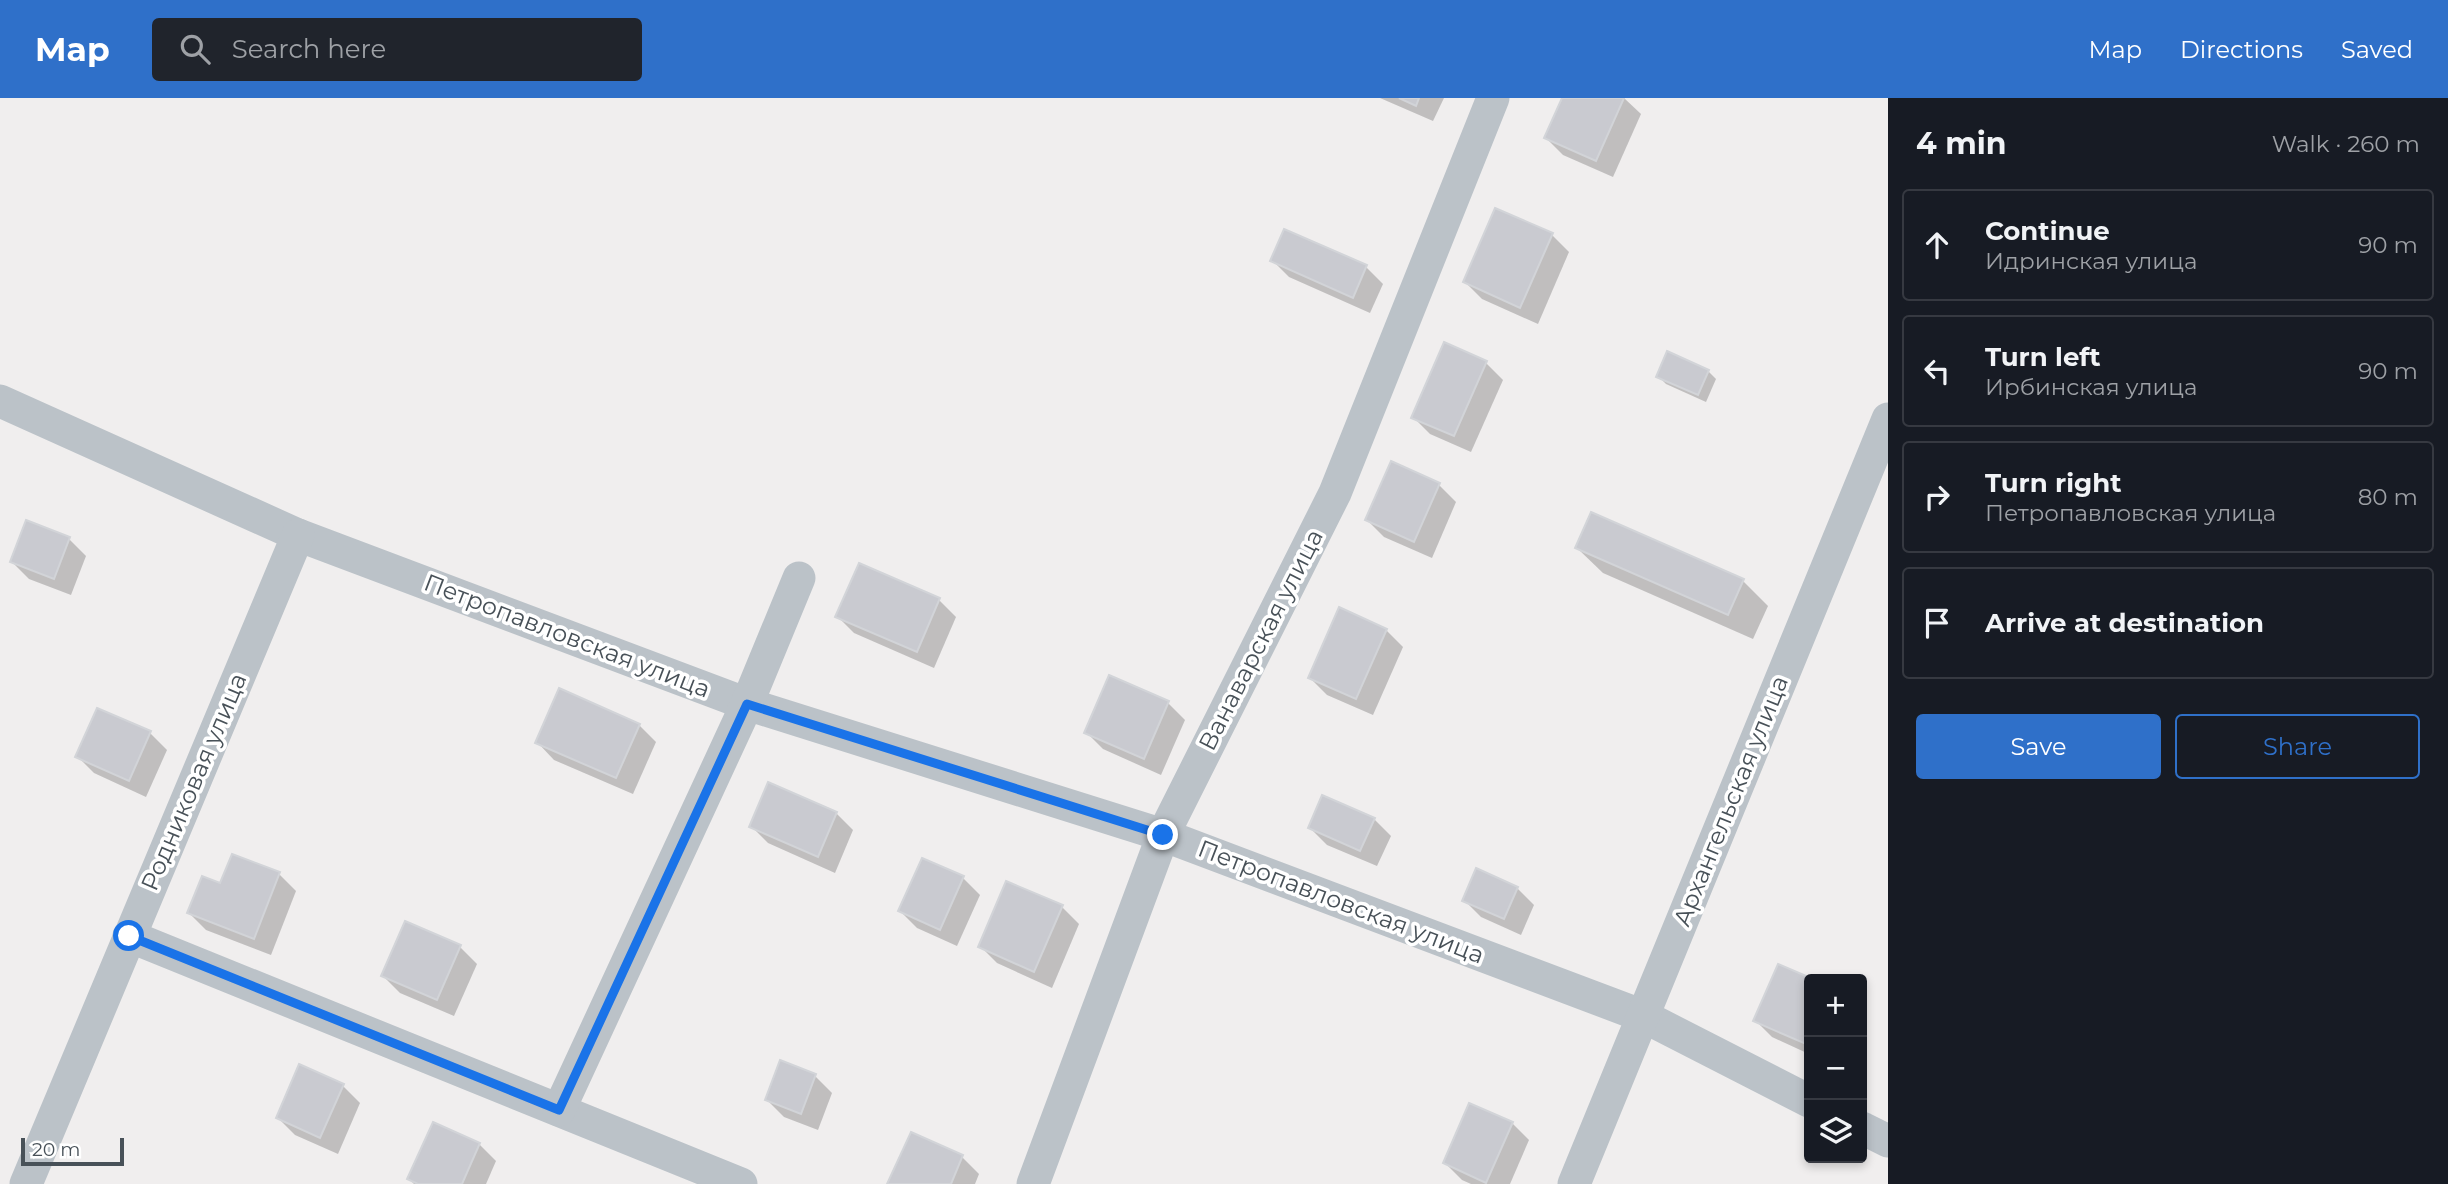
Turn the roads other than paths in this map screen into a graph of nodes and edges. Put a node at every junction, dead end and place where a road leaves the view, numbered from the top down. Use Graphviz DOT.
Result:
graph roads {
  1 [pos="1493,98"];
  2 [pos="0,401"];
  3 [pos="1888,419"];
  4 [pos="298,535"];
  5 [pos="799,578"];
  6 [pos="747,704"];
  7 [pos="1163,835"];
  8 [pos="129,936"];
  9 [pos="1643,1016"];
  10 [pos="1807,1100"];
  11 [pos="559,1110"];
  12 [pos="1867,1130"];
  13 [pos="1888,1141"];
  14 [pos="26,1184"];
  15 [pos="741,1184"];
  16 [pos="1032,1184"];
  17 [pos="1574,1184"];
  1 -- 7 [label="street, Ванаварская улица"];
  2 -- 4 [label="street, Петропавловская улица"];
  3 -- 9 [label="street, Архангельская улица"];
  4 -- 6 [label="street, Петропавловская улица"];
  4 -- 8 [label="street, Родниковая улица"];
  5 -- 6 [label="street"];
  6 -- 7 [label="street, Петропавловская улица"];
  6 -- 11 [label="street"];
  7 -- 9 [label="street, Петропавловская улица"];
  7 -- 16 [label="street, Ванаварская улица"];
  8 -- 11 [label="street"];
  8 -- 14 [label="street, Родниковая улица"];
  9 -- 10 [label="street, Петропавловская улица"];
  9 -- 17 [label="street, Архангельская улица"];
  11 -- 15 [label="street"];
  12 -- 13 [label="street"];
}
